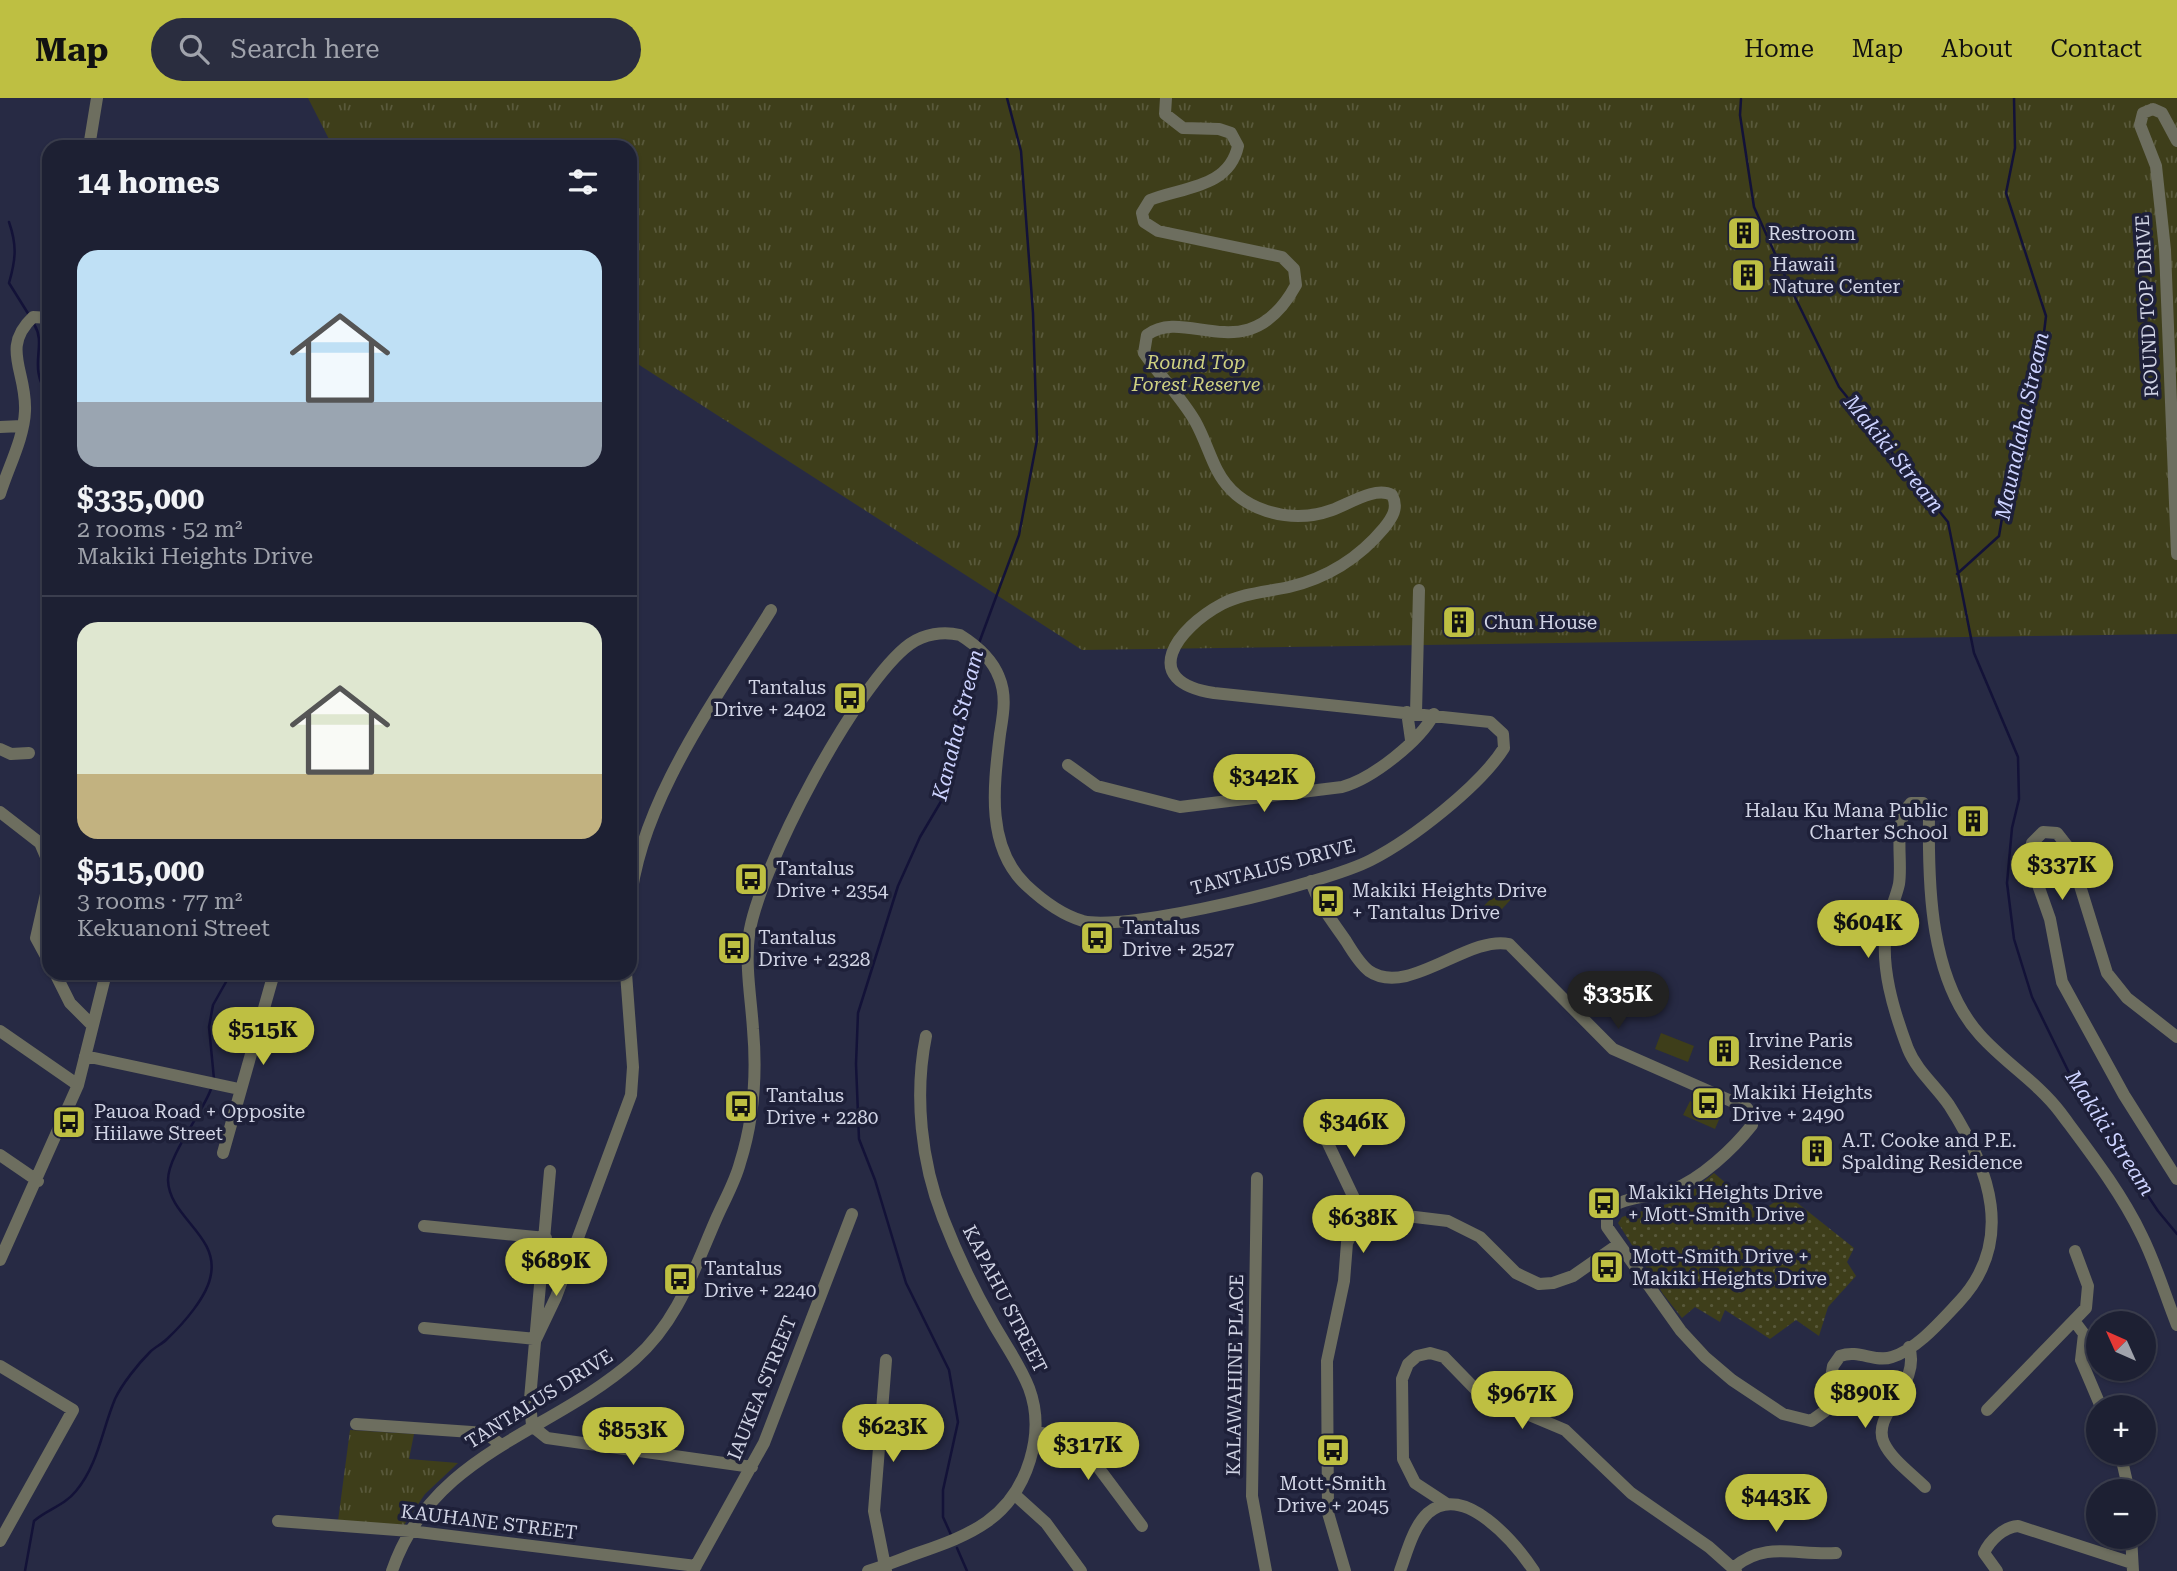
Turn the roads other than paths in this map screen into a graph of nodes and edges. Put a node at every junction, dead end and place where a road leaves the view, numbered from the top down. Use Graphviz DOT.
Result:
graph roads {
  1 [pos="97,98"];
  2 [pos="1166,98"];
  3 [pos="90,140"];
  4 [pos="2177,141"];
  5 [pos="42,318"];
  6 [pos="3,347"];
  7 [pos="22,426"];
  8 [pos="0,427"];
  9 [pos="0,494"];
  10 [pos="2177,554"];
  11 [pos="1419,590"];
  12 [pos="771,610"];
  13 [pos="1411,712"];
  14 [pos="1434,714"];
  15 [pos="1411,740"];
  16 [pos="0,749"];
  17 [pos="29,753"];
  18 [pos="1069,765"];
  19 [pos="0,812"];
  20 [pos="42,848"];
  21 [pos="637,875"];
  22 [pos="1311,881"];
  23 [pos="42,914"];
  24 [pos="42,948"];
  25 [pos="58,980"];
  26 [pos="104,980"];
  27 [pos="272,980"];
  28 [pos="627,980"];
  29 [pos="91,1024"];
  30 [pos="0,1031"];
  31 [pos="926,1036"];
  32 [pos="2177,1037"];
  33 [pos="85,1056"];
  34 [pos="78,1085"];
  35 [pos="239,1089"];
  36 [pos="1314,1114"];
  37 [pos="223,1153"];
  38 [pos="0,1155"];
  39 [pos="550,1171"];
  40 [pos="1257,1178"];
  41 [pos="2177,1179"];
  42 [pos="37,1181"];
  43 [pos="852,1214"];
  44 [pos="1364,1219"];
  45 [pos="424,1226"];
  46 [pos="546,1238"];
  47 [pos="1619,1244"];
  48 [pos="2075,1251"];
  49 [pos="0,1260"];
  50 [pos="2075,1322"];
  51 [pos="2177,1325"];
  52 [pos="424,1328"];
  53 [pos="536,1339"];
  54 [pos="1909,1347"];
  55 [pos="886,1360"];
  56 [pos="0,1366"];
  57 [pos="2096,1395"];
  58 [pos="1987,1410"];
  59 [pos="356,1424"];
  60 [pos="533,1426"];
  61 [pos="1036,1432"];
  62 [pos="501,1445"];
  63 [pos="752,1467"];
  64 [pos="1925,1487"];
  65 [pos="1014,1494"];
  66 [pos="1447,1504"];
  67 [pos="278,1521"];
  68 [pos="1142,1526"];
  69 [pos="410,1531"];
  70 [pos="0,1541"];
  71 [pos="2131,1549"];
  72 [pos="1836,1553"];
  73 [pos="2132,1567"];
  74 [pos="885,1568"];
  75 [pos="694,1569"];
  76 [pos="1735,1569"];
  77 [pos="392,1571"];
  78 [pos="868,1571"];
  79 [pos="1081,1571"];
  80 [pos="1266,1571"];
  81 [pos="1345,1571"];
  82 [pos="1400,1571"];
  83 [pos="1534,1571"];
  84 [pos="1997,1571"];
  1 -- 3 [label="street"];
  2 -- 13 [label="street, TANTALUS DRIVE"];
  4 -- 10 [label="street, ROUND TOP DRIVE"];
  5 -- 6 [label="street"];
  6 -- 7 [label="street"];
  7 -- 8 [label="street"];
  7 -- 9 [label="street"];
  11 -- 13 [label="street"];
  12 -- 21 [label="street"];
  13 -- 14 [label="street, TANTALUS DRIVE"];
  13 -- 15 [label="street"];
  14 -- 15 [label="street"];
  14 -- 22 [label="street, TANTALUS DRIVE"];
  15 -- 18 [label="street"];
  16 -- 17 [label="street"];
  19 -- 20 [label="street"];
  22 -- 47 [label="street"];
  22 -- 60 [label="street, TANTALUS DRIVE"];
  23 -- 24 [label="street"];
  25 -- 29 [label="street"];
  26 -- 29 [label="street"];
  27 -- 35 [label="street"];
  28 -- 53 [label="street"];
  29 -- 33 [label="street"];
  30 -- 34 [label="street"];
  31 -- 61 [label="street, KAPAHU STREET"];
  32 -- 41 [label="street"];
  33 -- 34 [label="street"];
  33 -- 35 [label="street"];
  34 -- 42 [label="street"];
  35 -- 37 [label="street"];
  36 -- 44 [label="street"];
  38 -- 42 [label="street"];
  39 -- 46 [label="street"];
  40 -- 80 [label="street, KALAWAHINE PLACE"];
  42 -- 49 [label="street"];
  43 -- 63 [label="street, IAUKEA STREET"];
  44 -- 47 [label="street"];
  44 -- 81 [label="street"];
  45 -- 46 [label="street"];
  46 -- 53 [label="street"];
  47 -- 54 [label="street"];
  48 -- 50 [label="street"];
  50 -- 57 [label="street"];
  50 -- 58 [label="street"];
  51 -- 54 [label="street"];
  52 -- 53 [label="street"];
  53 -- 60 [label="street"];
  54 -- 64 [label="street"];
  55 -- 74 [label="street"];
  56 -- 70 [label="street"];
  59 -- 62 [label="street"];
  60 -- 62 [label="street, TANTALUS DRIVE"];
  60 -- 63 [label="street"];
  61 -- 65 [label="street, KAPAHU STREET"];
  61 -- 68 [label="street"];
  62 -- 69 [label="street, TANTALUS DRIVE"];
  63 -- 75 [label="street, IAUKEA STREET"];
  65 -- 74 [label="street, KAPAHU STREET"];
  65 -- 79 [label="street"];
  66 -- 76 [label="street"];
  66 -- 82 [label="street"];
  66 -- 83 [label="street"];
  67 -- 69 [label="street, KAUHANE STREET"];
  69 -- 75 [label="street, KAUHANE STREET"];
  69 -- 77 [label="street, TANTALUS DRIVE"];
  71 -- 73 [label="street"];
  72 -- 76 [label="street"];
  73 -- 84 [label="street"];
  74 -- 78 [label="street, KAPAHU STREET"];
}
